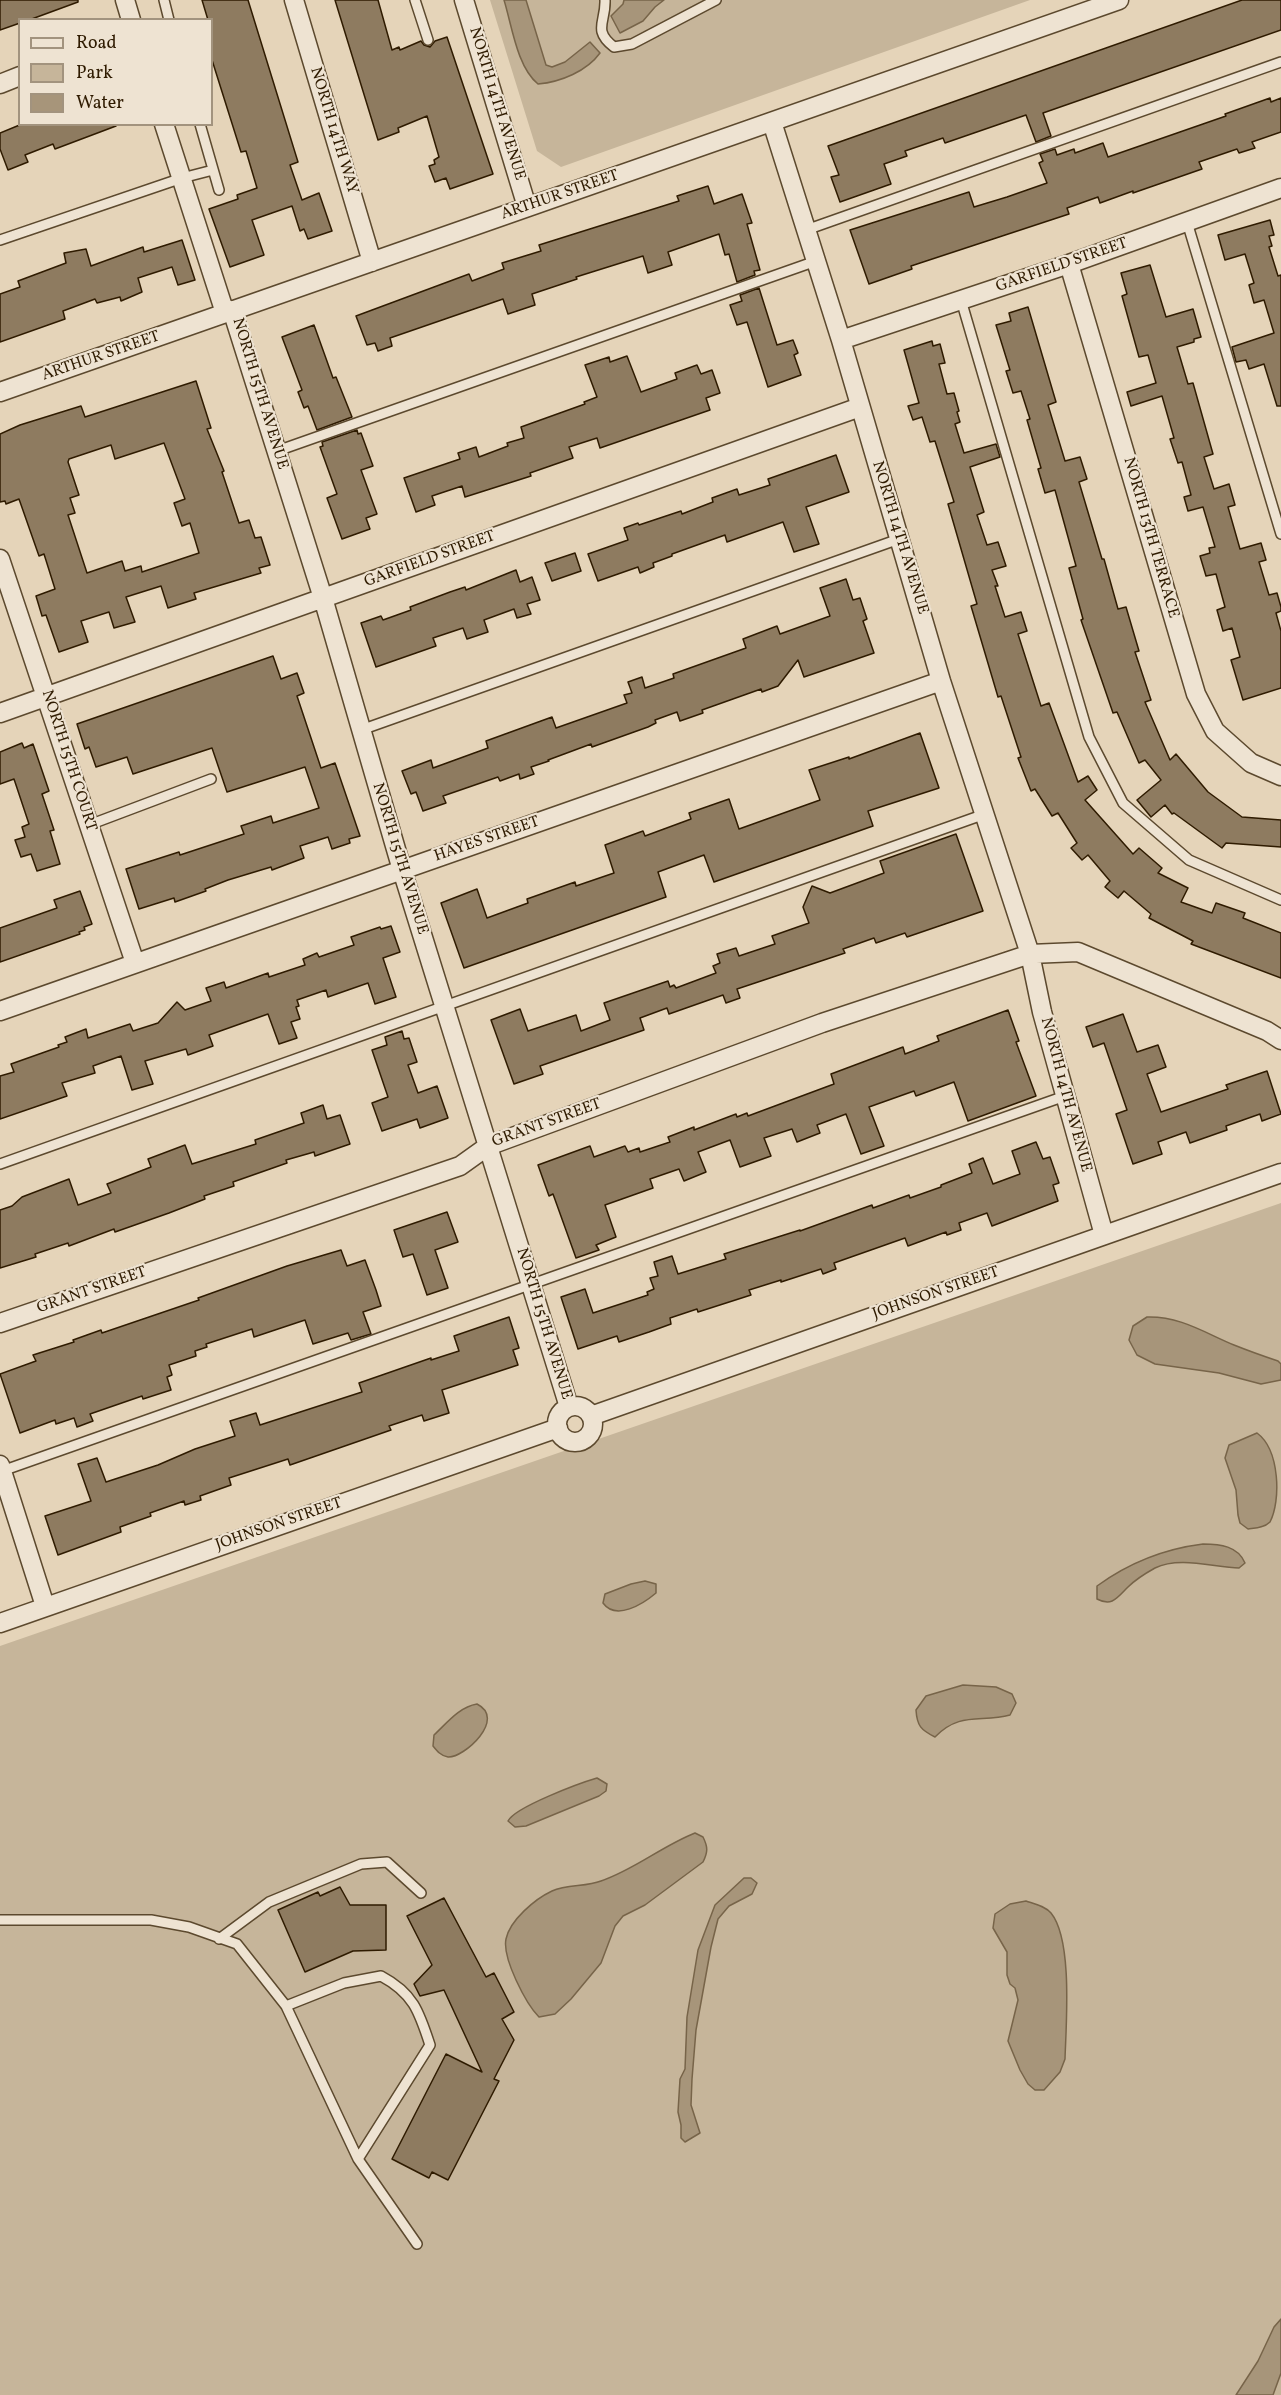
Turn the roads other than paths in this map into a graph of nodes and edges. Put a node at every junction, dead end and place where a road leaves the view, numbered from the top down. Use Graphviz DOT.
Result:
graph roads {
  1 [pos="125,0"];
  2 [pos="164,0"];
  3 [pos="294,0"];
  4 [pos="415,0"];
  5 [pos="464,0"];
  6 [pos="605,0"];
  7 [pos="716,0"];
  8 [pos="1119,0"];
  9 [pos="130,18"];
  10 [pos="168,18"];
  11 [pos="428,40"];
  12 [pos="1281,62"];
  13 [pos="18,77"];
  14 [pos="0,84"];
  15 [pos="772,122"];
  16 [pos="166,126"];
  17 [pos="201,126"];
  18 [pos="213,170"];
  19 [pos="182,178"];
  20 [pos="1281,188"];
  21 [pos="219,190"];
  22 [pos="527,207"];
  23 [pos="1187,222"];
  24 [pos="806,230"];
  25 [pos="0,240"];
  26 [pos="816,261"];
  27 [pos="372,262"];
  28 [pos="1069,264"];
  29 [pos="961,300"];
  30 [pos="229,312"];
  31 [pos="841,340"];
  32 [pos="0,392"];
  33 [pos="860,407"];
  34 [pos="276,452"];
  35 [pos="1281,534"];
  36 [pos="899,538"];
  37 [pos="0,559"];
  38 [pos="323,598"];
  39 [pos="941,681"];
  40 [pos="46,697"];
  41 [pos="0,713"];
  42 [pos="361,730"];
  43 [pos="1281,776"];
  44 [pos="211,780"];
  45 [pos="985,814"];
  46 [pos="89,825"];
  47 [pos="402,870"];
  48 [pos="1281,900"];
  49 [pos="1030,954"];
  50 [pos="135,963"];
  51 [pos="444,1006"];
  52 [pos="0,1011"];
  53 [pos="1281,1040"];
  54 [pos="1065,1096"];
  55 [pos="488,1146"];
  56 [pos="0,1164"];
  57 [pos="1281,1173"];
  58 [pos="1104,1235"];
  59 [pos="530,1284"];
  60 [pos="0,1323"];
  61 [pos="569,1407"];
  62 [pos="591,1416"];
  63 [pos="558,1428"];
  64 [pos="1,1468"];
  65 [pos="45,1606"];
  66 [pos="0,1623"];
  67 [pos="421,1893"];
  68 [pos="0,1920"];
  69 [pos="219,1939"];
  70 [pos="286,2006"];
  71 [pos="358,2159"];
  72 [pos="417,2244"];
  1 -- 9 [label="street"];
  2 -- 10 [label="lane"];
  3 -- 27 [label="street, NORTH 14TH WAY"];
  4 -- 11 [label="lane"];
  5 -- 22 [label="street, NORTH 14TH AVENUE"];
  6 -- 7 [label="lane"];
  8 -- 15 [label="street, ARTHUR STREET"];
  12 -- 24 [label="lane"];
  13 -- 14 [label="street"];
  15 -- 22 [label="street, ARTHUR STREET"];
  15 -- 24 [label="street, NORTH 14TH AVENUE"];
  16 -- 19 [label="street, NORTH 15TH AVENUE"];
  17 -- 18 [label="lane"];
  18 -- 19 [label="lane"];
  18 -- 21 [label="lane"];
  19 -- 25 [label="lane"];
  19 -- 30 [label="street, NORTH 15TH AVENUE"];
  20 -- 23 [label="street, GARFIELD STREET"];
  22 -- 27 [label="street, ARTHUR STREET"];
  23 -- 28 [label="street, GARFIELD STREET"];
  23 -- 35 [label="lane"];
  24 -- 26 [label="street, NORTH 14TH AVENUE"];
  26 -- 31 [label="street, NORTH 14TH AVENUE"];
  26 -- 34 [label="lane"];
  27 -- 30 [label="street, ARTHUR STREET"];
  28 -- 29 [label="street, GARFIELD STREET"];
  28 -- 43 [label="street, NORTH 13TH TERRACE"];
  29 -- 31 [label="street, GARFIELD STREET"];
  29 -- 48 [label="lane"];
  30 -- 32 [label="street, ARTHUR STREET"];
  30 -- 34 [label="street, NORTH 15TH AVENUE"];
  31 -- 33 [label="street, NORTH 14TH AVENUE"];
  33 -- 36 [label="street, NORTH 14TH AVENUE"];
  33 -- 38 [label="street, GARFIELD STREET"];
  34 -- 38 [label="street, NORTH 15TH AVENUE"];
  36 -- 39 [label="street, NORTH 14TH AVENUE"];
  36 -- 42 [label="lane"];
  37 -- 40 [label="street, NORTH 15TH COURT"];
  38 -- 40 [label="street, GARFIELD STREET"];
  38 -- 42 [label="street, NORTH 15TH AVENUE"];
  39 -- 45 [label="street, NORTH 14TH AVENUE"];
  39 -- 47 [label="street, HAYES STREET"];
  40 -- 41 [label="street, GARFIELD STREET"];
  40 -- 46 [label="street, NORTH 15TH COURT"];
  42 -- 47 [label="street, NORTH 15TH AVENUE"];
  44 -- 46 [label="lane"];
  45 -- 49 [label="street, NORTH 14TH AVENUE"];
  45 -- 51 [label="lane"];
  46 -- 50 [label="street, NORTH 15TH COURT"];
  47 -- 50 [label="street, HAYES STREET"];
  47 -- 51 [label="street, NORTH 15TH AVENUE"];
  49 -- 53 [label="street"];
  49 -- 54 [label="street, NORTH 14TH AVENUE"];
  49 -- 55 [label="street, GRANT STREET"];
  50 -- 52 [label="street, HAYES STREET"];
  51 -- 55 [label="street, NORTH 15TH AVENUE"];
  51 -- 56 [label="lane"];
  54 -- 58 [label="street, NORTH 14TH AVENUE"];
  54 -- 59 [label="lane"];
  55 -- 59 [label="street, NORTH 15TH AVENUE"];
  55 -- 60 [label="street, GRANT STREET"];
  57 -- 58 [label="street, JOHNSON STREET"];
  58 -- 62 [label="street, JOHNSON STREET"];
  59 -- 61 [label="street, NORTH 15TH AVENUE"];
  59 -- 64 [label="lane"];
  61 -- 62 [label="street"];
  61 -- 63 [label="street"];
  62 -- 63 [label="street"];
  63 -- 65 [label="street, JOHNSON STREET"];
  64 -- 65 [label="street"];
  65 -- 66 [label="street, JOHNSON STREET"];
  67 -- 69 [label="lane"];
  68 -- 69 [label="lane"];
  69 -- 70 [label="lane"];
  70 -- 71 [label="lane"];
  70 -- 71 [label="lane"];
  71 -- 72 [label="lane"];
}
